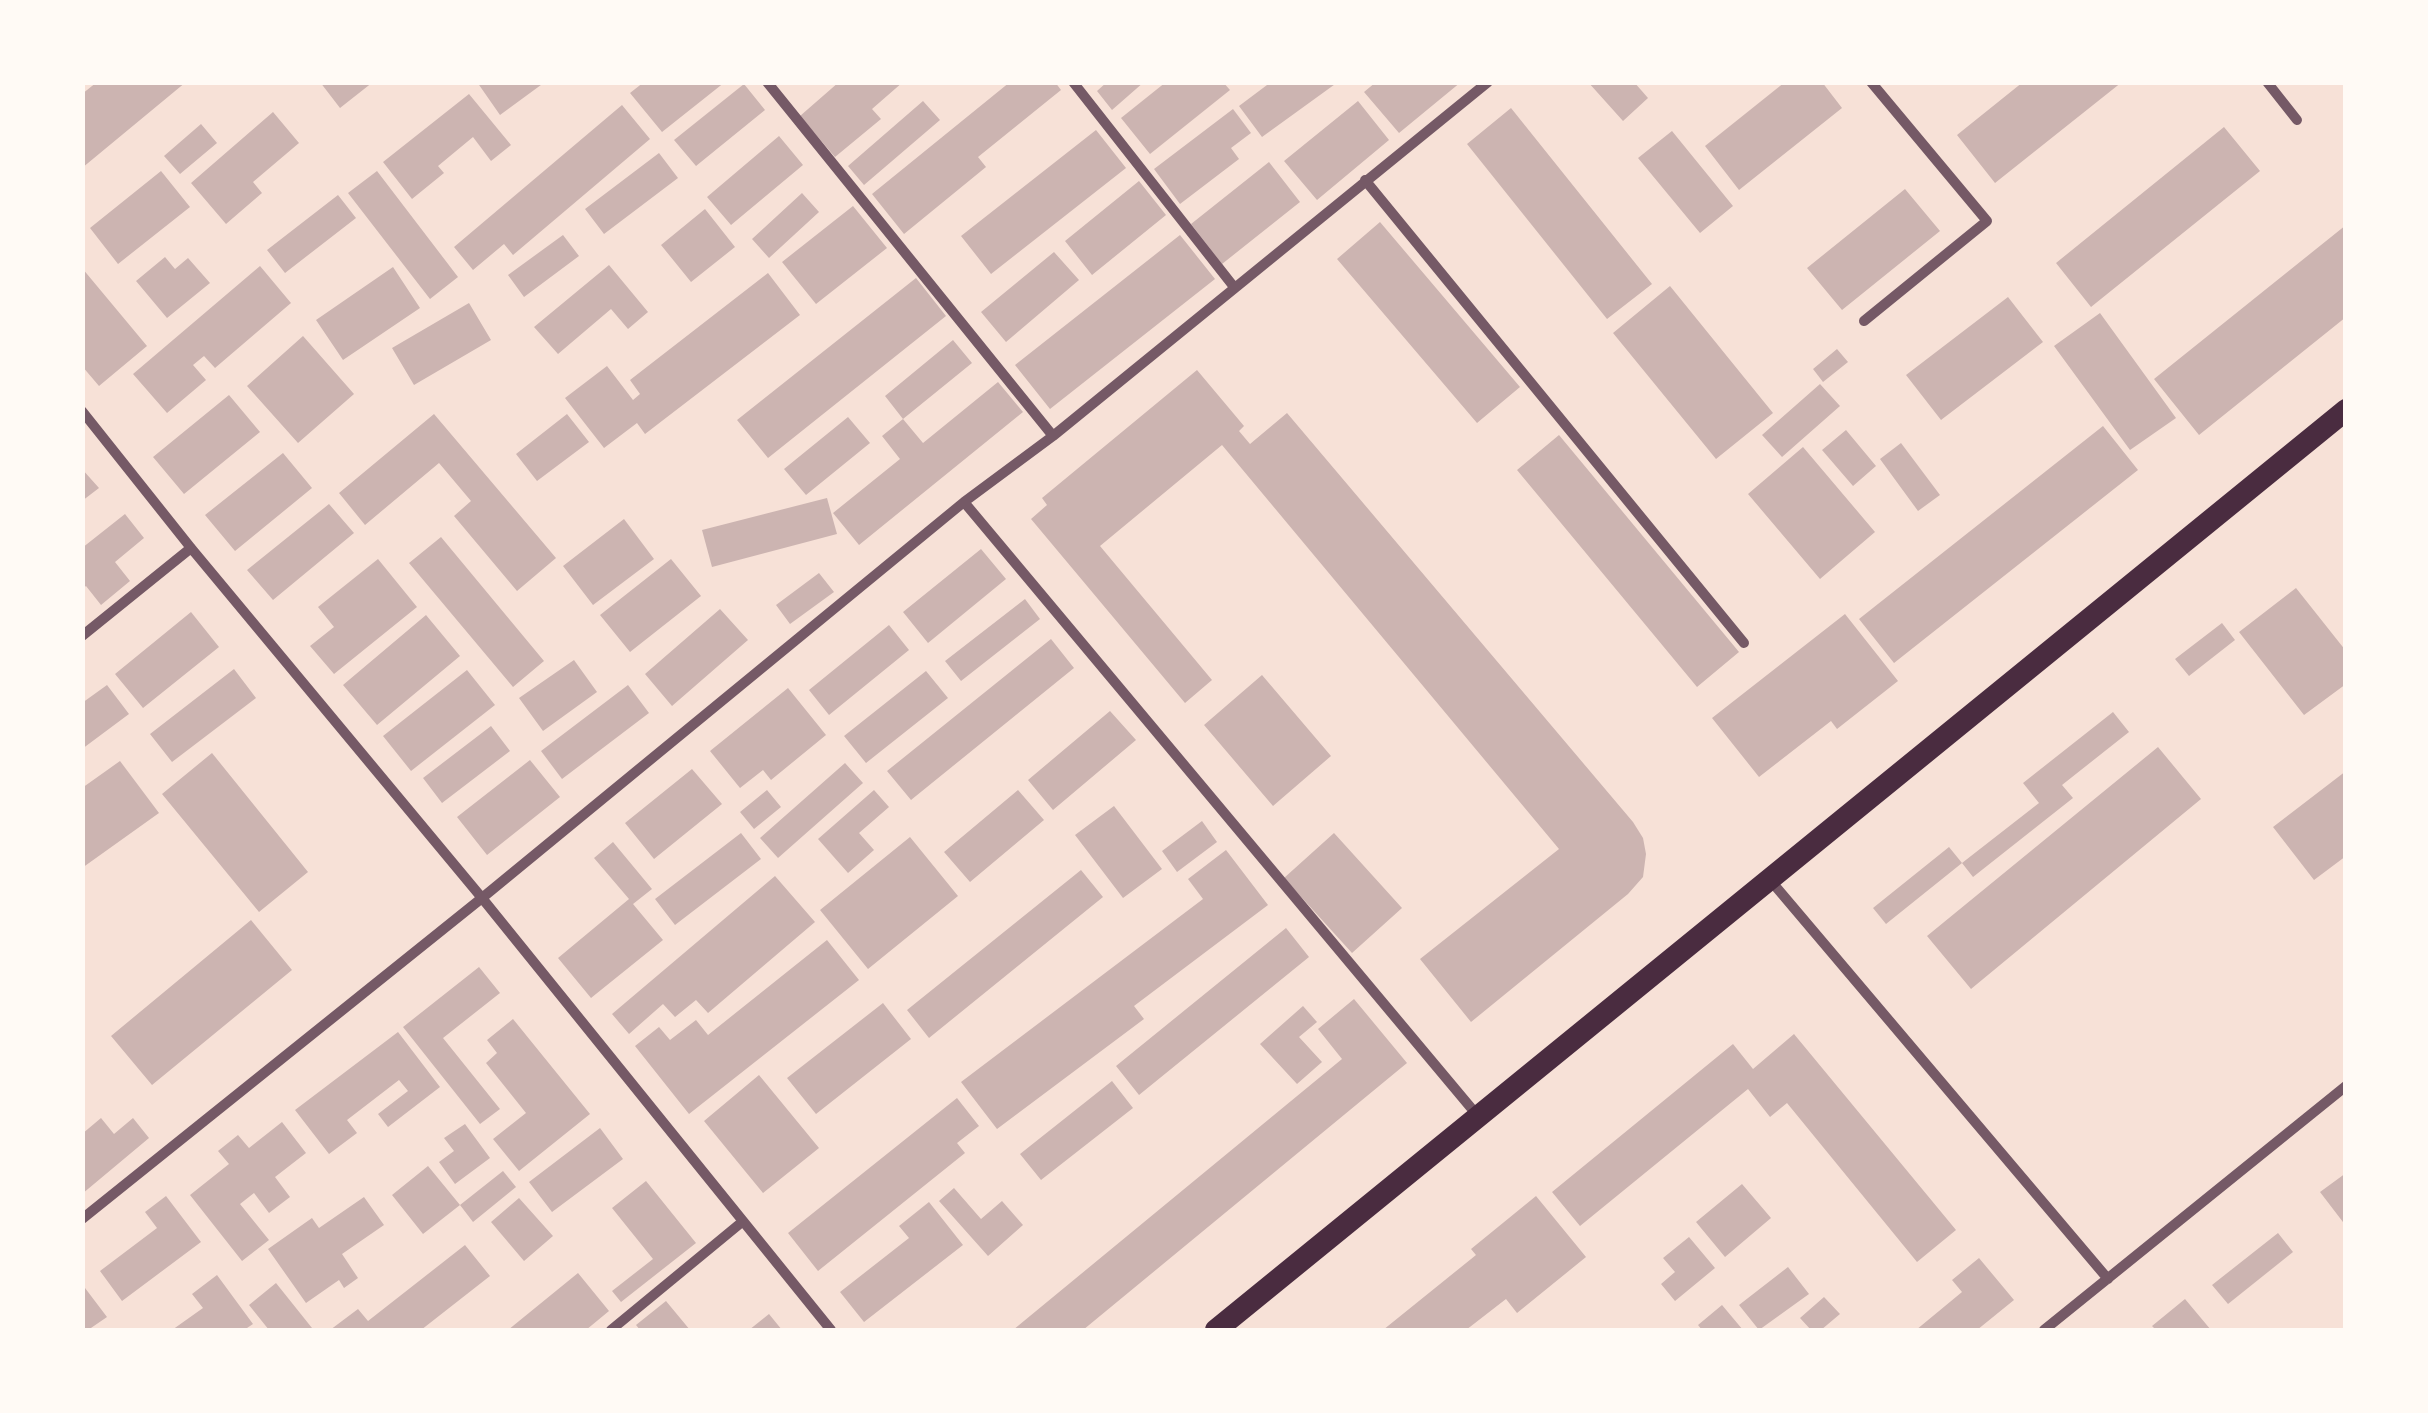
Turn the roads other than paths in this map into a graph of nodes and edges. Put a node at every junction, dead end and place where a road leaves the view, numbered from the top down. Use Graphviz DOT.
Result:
graph roads {
  1 [pos="767,82"];
  2 [pos="1073,82"];
  3 [pos="1488,82"];
  4 [pos="1871,82"];
  5 [pos="2267,82"];
  6 [pos="2298,120"];
  7 [pos="1364,180"];
  8 [pos="1234,288"];
  9 [pos="1864,321"];
  10 [pos="2346,410"];
  11 [pos="82,411"];
  12 [pos="1053,436"];
  13 [pos="964,502"];
  14 [pos="191,548"];
  15 [pos="82,636"];
  16 [pos="1744,642"];
  17 [pos="1770,880"];
  18 [pos="482,898"];
  19 [pos="2346,1086"];
  20 [pos="1480,1118"];
  21 [pos="82,1219"];
  22 [pos="742,1222"];
  23 [pos="2108,1279"];
  24 [pos="611,1330"];
  25 [pos="830,1330"];
  26 [pos="1216,1330"];
  27 [pos="2044,1330"];
  1 -- 12 [label="street"];
  2 -- 8 [label="street"];
  3 -- 7 [label="street"];
  4 -- 9 [label="street"];
  5 -- 6 [label="street"];
  7 -- 8 [label="street"];
  7 -- 16 [label="street"];
  8 -- 12 [label="street"];
  10 -- 17 [label="main road"];
  11 -- 14 [label="street"];
  12 -- 13 [label="street"];
  13 -- 18 [label="street"];
  13 -- 20 [label="street"];
  14 -- 15 [label="street"];
  14 -- 18 [label="street"];
  17 -- 20 [label="main road"];
  17 -- 23 [label="street"];
  18 -- 21 [label="street"];
  18 -- 22 [label="street"];
  19 -- 23 [label="street"];
  20 -- 26 [label="main road"];
  22 -- 24 [label="street"];
  22 -- 25 [label="street"];
  23 -- 27 [label="street"];
}
